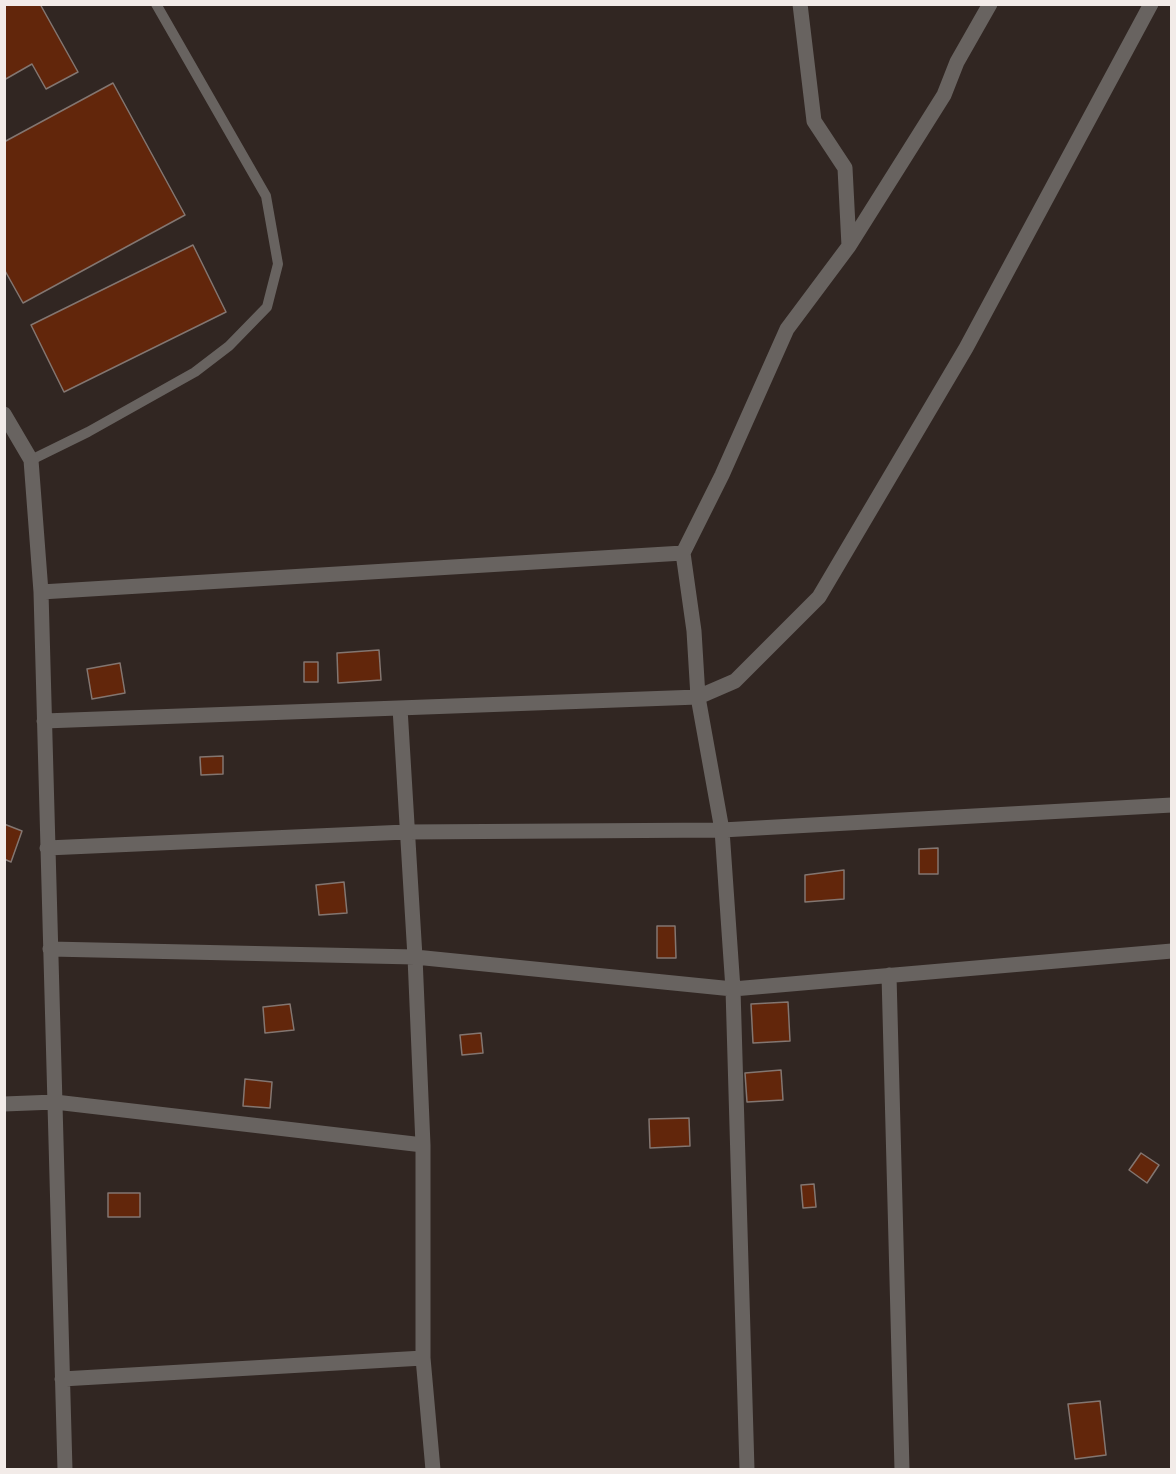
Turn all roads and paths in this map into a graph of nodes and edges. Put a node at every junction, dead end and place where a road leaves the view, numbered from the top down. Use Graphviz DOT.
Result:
graph roads {
  1 [pos="156,4"];
  2 [pos="800,4"];
  3 [pos="990,4"];
  4 [pos="1151,4"];
  5 [pos="849,246"];
  6 [pos="4,414"];
  7 [pos="31,460"];
  8 [pos="683,553"];
  9 [pos="40,592"];
  10 [pos="698,697"];
  11 [pos="400,708"];
  12 [pos="44,721"];
  13 [pos="1172,805"];
  14 [pos="722,830"];
  15 [pos="406,832"];
  16 [pos="47,848"];
  17 [pos="50,950"];
  18 [pos="1172,951"];
  19 [pos="415,957"];
  20 [pos="889,975"];
  21 [pos="733,989"];
  22 [pos="55,1102"];
  23 [pos="4,1104"];
  24 [pos="423,1145"];
  25 [pos="423,1358"];
  26 [pos="62,1379"];
  27 [pos="65,1470"];
  28 [pos="433,1470"];
  29 [pos="747,1470"];
  30 [pos="902,1470"];
  1 -- 7 [label="lane"];
  2 -- 5 [label="street"];
  3 -- 5 [label="street"];
  4 -- 10 [label="street"];
  5 -- 8 [label="street"];
  6 -- 7 [label="street"];
  7 -- 9 [label="street"];
  8 -- 9 [label="street"];
  8 -- 10 [label="street"];
  9 -- 12 [label="street"];
  10 -- 11 [label="street"];
  10 -- 14 [label="street"];
  11 -- 12 [label="street"];
  11 -- 15 [label="street"];
  12 -- 16 [label="street"];
  13 -- 14 [label="street"];
  14 -- 15 [label="street"];
  14 -- 21 [label="street"];
  15 -- 16 [label="street"];
  15 -- 19 [label="street"];
  16 -- 17 [label="street"];
  17 -- 19 [label="street"];
  17 -- 22 [label="street"];
  18 -- 20 [label="street"];
  19 -- 21 [label="street"];
  19 -- 24 [label="street"];
  20 -- 21 [label="street"];
  20 -- 30 [label="street"];
  21 -- 29 [label="street"];
  22 -- 23 [label="street"];
  22 -- 24 [label="street"];
  22 -- 26 [label="street"];
  24 -- 25 [label="street"];
  25 -- 26 [label="street"];
  25 -- 28 [label="street"];
  26 -- 27 [label="street"];
}
